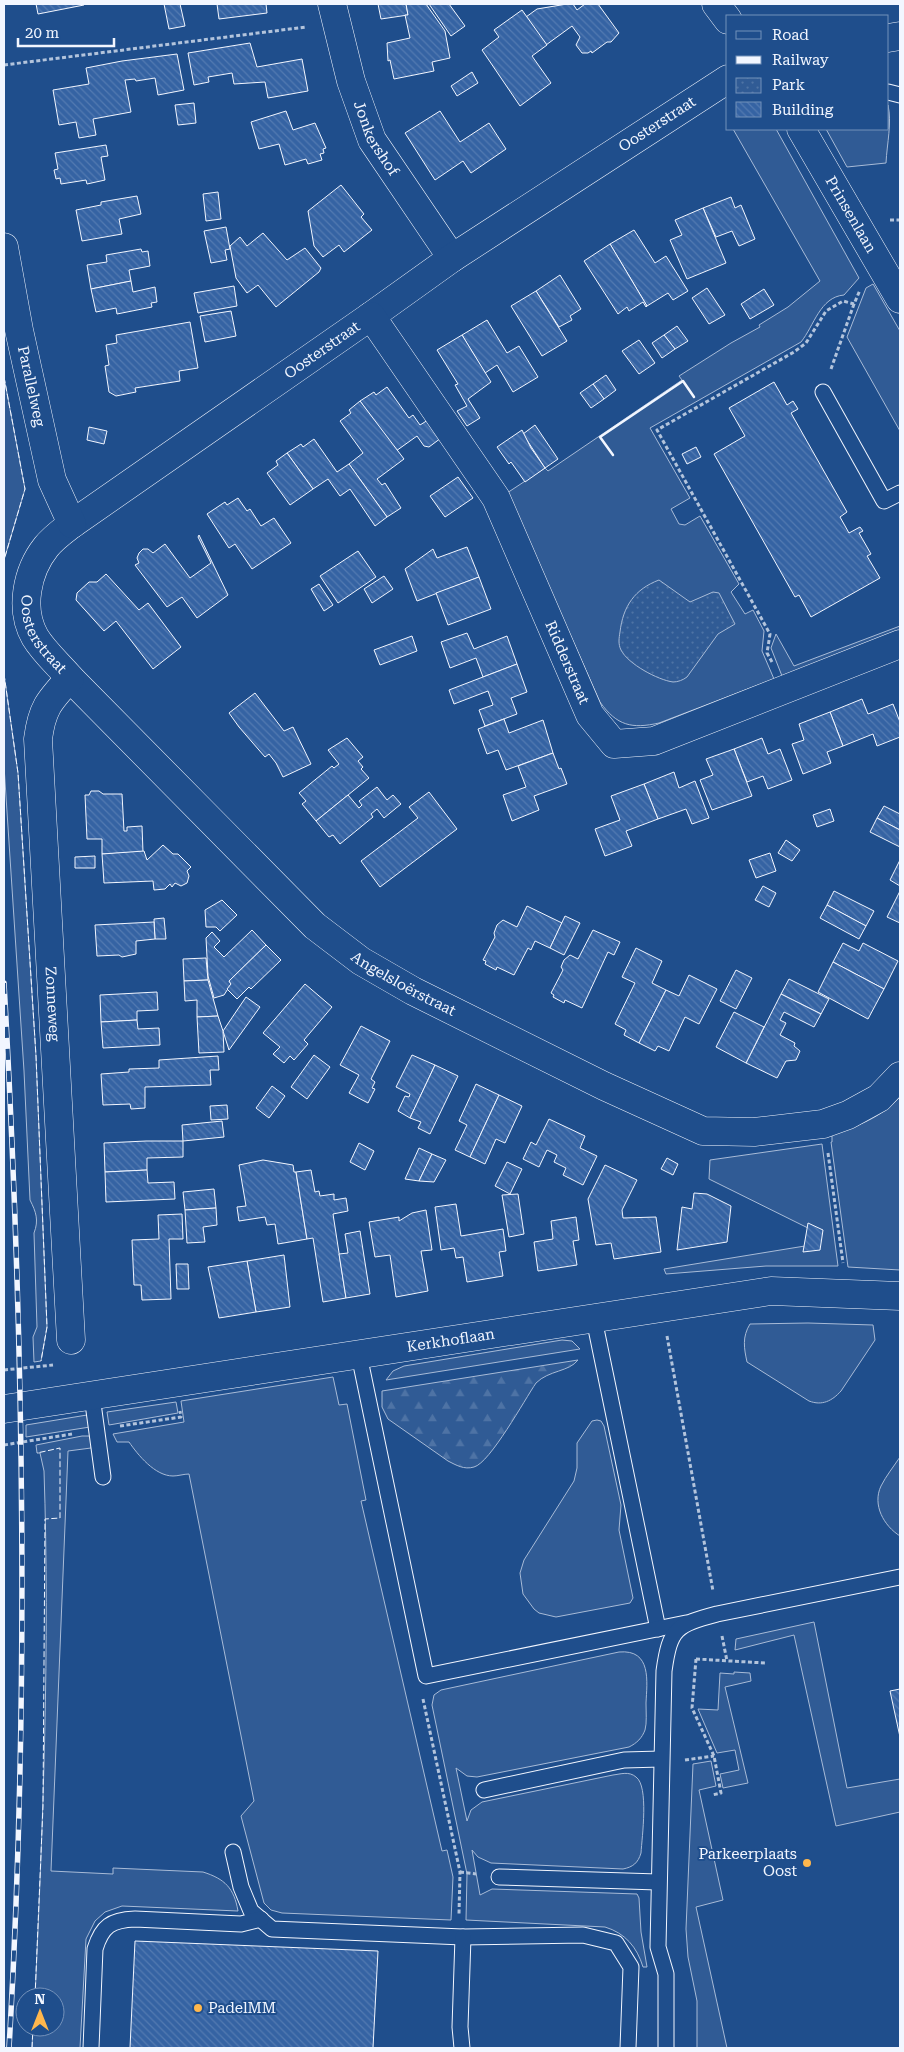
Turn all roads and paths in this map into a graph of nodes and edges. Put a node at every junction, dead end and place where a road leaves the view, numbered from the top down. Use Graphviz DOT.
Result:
graph roads {
  1 [pos="716,4"];
  2 [pos="333,14"];
  3 [pos="726,17"];
  4 [pos="4,65"];
  5 [pos="726,80"];
  6 [pos="803,130"];
  7 [pos="4,247"];
  8 [pos="452,258"];
  9 [pos="883,270"];
  10 [pos="900,299"];
  11 [pos="854,304"];
  12 [pos="371,316"];
  13 [pos="823,392"];
  14 [pos="900,493"];
  15 [pos="72,524"];
  16 [pos="900,644"];
  17 [pos="70,678"];
  18 [pos="784,690"];
  19 [pos="900,1076"];
  20 [pos="823,1124"];
  21 [pos="844,1294"];
  22 [pos="900,1296"];
  23 [pos="662,1309"];
  24 [pos="596,1326"];
  25 [pos="71,1340"];
  26 [pos="359,1355"];
  27 [pos="54,1364"];
  28 [pos="4,1370"];
  29 [pos="92,1396"];
  30 [pos="4,1409"];
  31 [pos="102,1477"];
  32 [pos="900,1577"];
  33 [pos="717,1614"];
  34 [pos="688,1622"];
  35 [pos="658,1629"];
  36 [pos="666,1657"];
  37 [pos="696,1659"];
  38 [pos="727,1661"];
  39 [pos="765,1663"];
  40 [pos="426,1676"];
  41 [pos="662,1759"];
  42 [pos="484,1790"];
  43 [pos="712,1795"];
  44 [pos="233,1852"];
  45 [pos="499,1877"];
  46 [pos="658,1882"];
  47 [pos="261,1919"];
  48 [pos="463,1937"];
  49 [pos="91,2048"];
  50 [pos="462,2048"];
  51 [pos="628,2048"];
  52 [pos="666,2048"];
  1 -- 3 [label="street"];
  2 -- 4 [label="path"];
  2 -- 8 [label="street, Jonkershof"];
  5 -- 8 [label="street, Oosterstraat"];
  6 -- 9 [label="street, Prinsenlaan"];
  7 -- 15 [label="street, Parallelweg"];
  8 -- 12 [label="street, Oosterstraat"];
  9 -- 10 [label="street, Prinsenlaan"];
  9 -- 11 [label="path"];
  11 -- 13 [label="path"];
  11 -- 18 [label="path"];
  12 -- 15 [label="street, Oosterstraat"];
  12 -- 18 [label="street, Ridderstraat"];
  13 -- 14 [label="lane"];
  15 -- 17 [label="street, Oosterstraat"];
  16 -- 18 [label="street, Ridderstraat"];
  17 -- 20 [label="street, Angelsloërstraat"];
  17 -- 25 [label="street, Zonneweg"];
  19 -- 20 [label="street, Angelsloërstraat"];
  20 -- 21 [label="path"];
  21 -- 22 [label="street, Kerkhoflaan"];
  21 -- 23 [label="street, Kerkhoflaan"];
  23 -- 24 [label="street, Kerkhoflaan"];
  23 -- 33 [label="path"];
  24 -- 26 [label="street, Kerkhoflaan"];
  24 -- 35 [label="lane"];
  26 -- 29 [label="street, Kerkhoflaan"];
  26 -- 40 [label="lane"];
  27 -- 28 [label="path"];
  29 -- 30 [label="street, Kerkhoflaan"];
  29 -- 31 [label="lane"];
  32 -- 33 [label="lane"];
  33 -- 34 [label="lane"];
  33 -- 38 [label="path"];
  34 -- 35 [label="lane"];
  34 -- 36 [label="lane"];
  35 -- 40 [label="lane"];
  36 -- 37 [label="path"];
  36 -- 41 [label="lane"];
  37 -- 38 [label="path"];
  37 -- 43 [label="path"];
  38 -- 39 [label="path"];
  40 -- 48 [label="path"];
  41 -- 42 [label="lane"];
  41 -- 46 [label="lane"];
  44 -- 47 [label="lane"];
  45 -- 46 [label="lane"];
  46 -- 52 [label="lane"];
  47 -- 48 [label="lane"];
  47 -- 49 [label="lane"];
  48 -- 50 [label="lane"];
  48 -- 51 [label="lane"];
}
